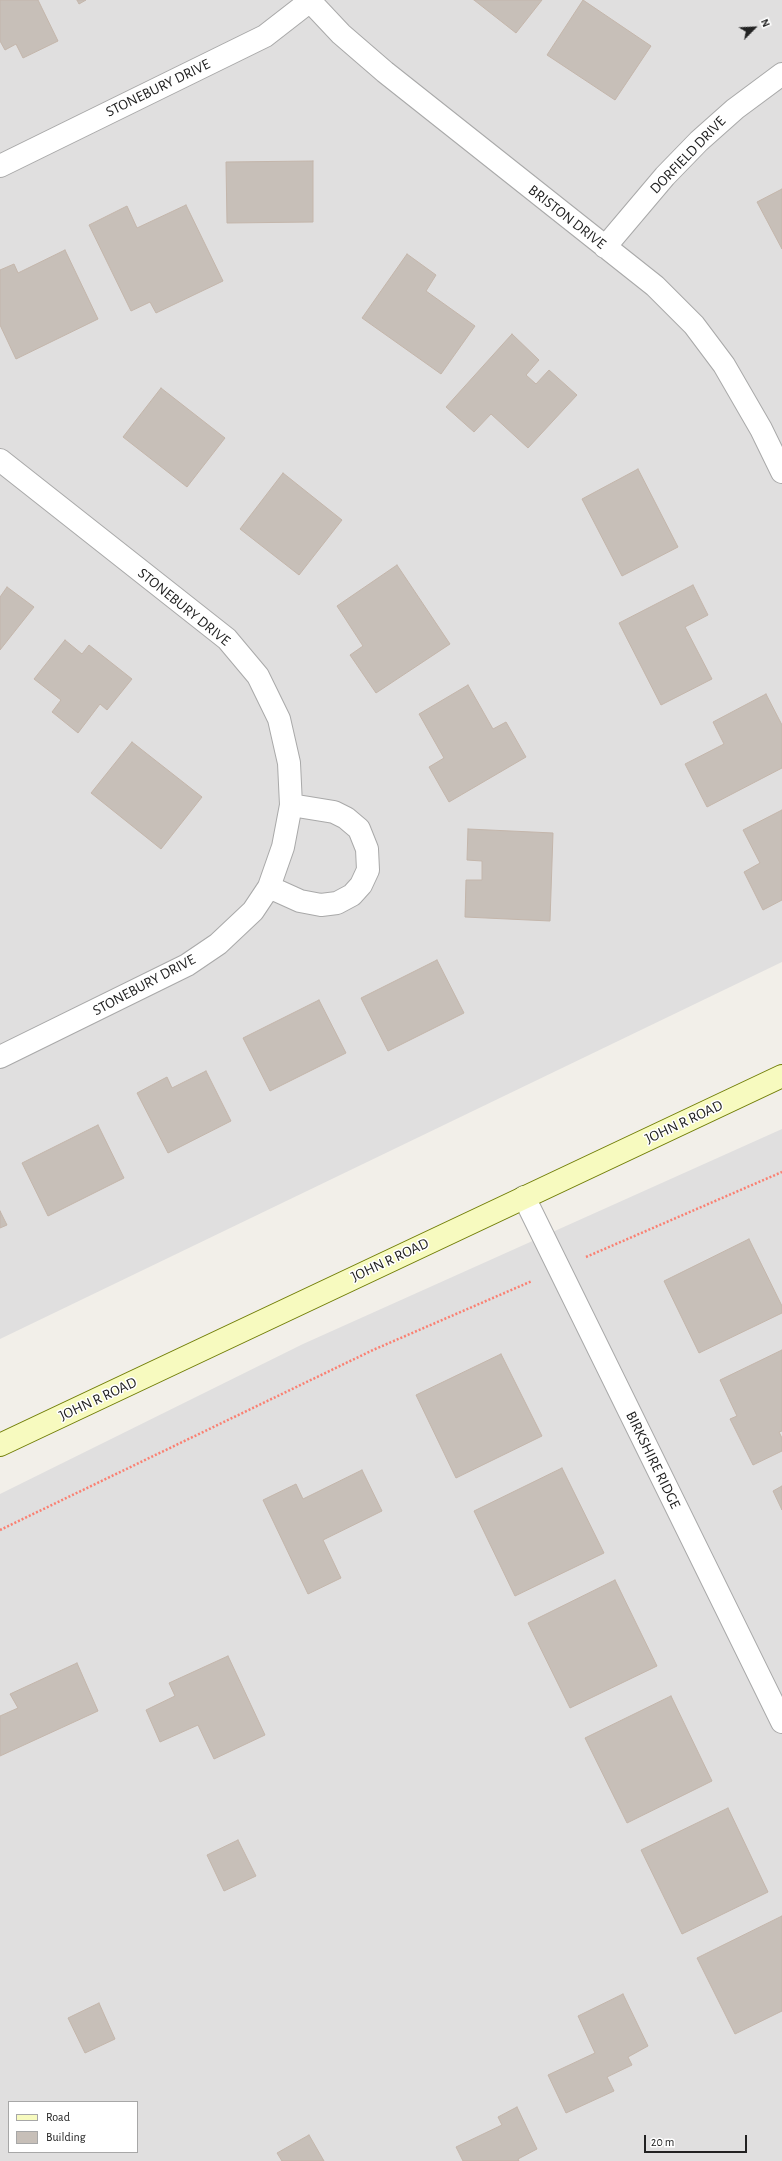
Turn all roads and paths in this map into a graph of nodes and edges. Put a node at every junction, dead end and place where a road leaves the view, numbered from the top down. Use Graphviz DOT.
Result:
graph roads {
  1 [pos="309,0"];
  2 [pos="782,74"];
  3 [pos="0,166"];
  4 [pos="604,247"];
  5 [pos="0,460"];
  6 [pos="782,472"];
  7 [pos="291,805"];
  8 [pos="269,887"];
  9 [pos="0,1057"];
  10 [pos="782,1076"];
  11 [pos="782,1172"];
  12 [pos="524,1197"];
  13 [pos="559,1269"];
  14 [pos="0,1445"];
  15 [pos="0,1530"];
  16 [pos="782,1722"];
  1 -- 3 [label="street, STONEBURY DRIVE"];
  1 -- 4 [label="street, BRISTON DRIVE"];
  2 -- 4 [label="street, DORFIELD DRIVE"];
  4 -- 6 [label="street, BRISTON DRIVE"];
  5 -- 7 [label="street, STONEBURY DRIVE"];
  7 -- 8 [label="street, STONEBURY DRIVE"];
  7 -- 8 [label="street"];
  8 -- 9 [label="street, STONEBURY DRIVE"];
  10 -- 12 [label="main road, JOHN R ROAD"];
  11 -- 13 [label="path"];
  12 -- 13 [label="street, BIRKSHIRE RIDGE"];
  12 -- 14 [label="main road, JOHN R ROAD"];
  13 -- 15 [label="path"];
  13 -- 16 [label="street, BIRKSHIRE RIDGE"];
}
